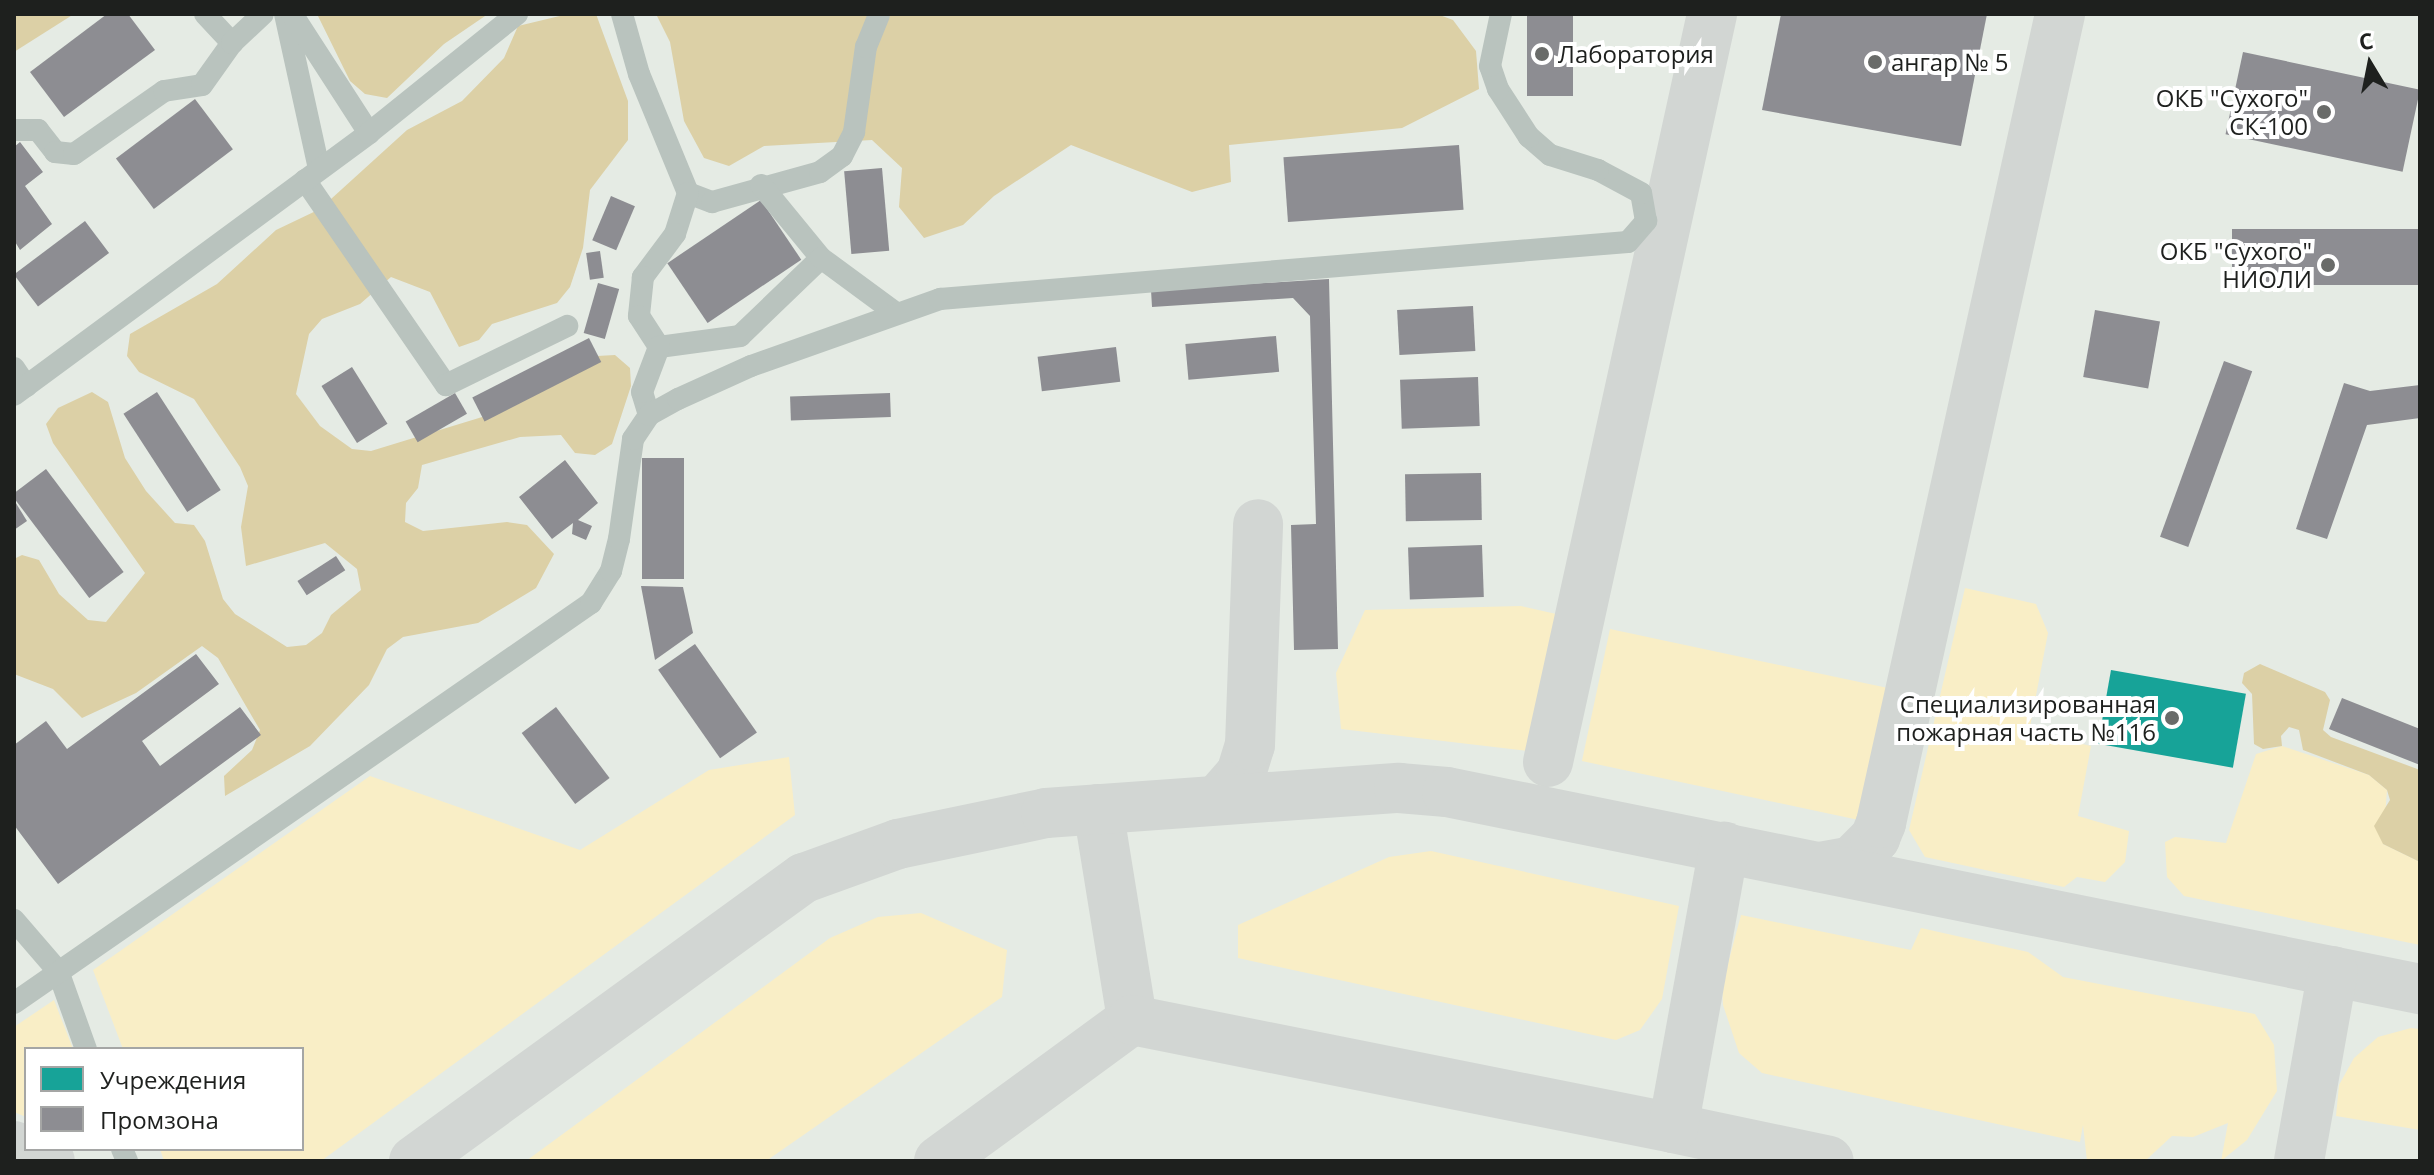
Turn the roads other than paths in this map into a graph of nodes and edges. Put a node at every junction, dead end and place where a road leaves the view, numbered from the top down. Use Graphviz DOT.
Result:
graph roads {
  1 [pos="205,14"];
  2 [pos="263,14"];
  3 [pos="285,14"];
  4 [pos="292,14"];
  5 [pos="517,14"];
  6 [pos="622,14"];
  7 [pos="879,14"];
  8 [pos="1501,14"];
  9 [pos="232,43"];
  10 [pos="14,130"];
  11 [pos="369,133"];
  12 [pos="312,174"];
  13 [pos="761,185"];
  14 [pos="688,193"];
  15 [pos="821,258"];
  16 [pos="896,313"];
  17 [pos="567,326"];
  18 [pos="740,336"];
  19 [pos="659,347"];
  20 [pos="751,366"];
  21 [pos="18,383"];
  22 [pos="649,415"];
  23 [pos="14,920"];
  24 [pos="58,971"];
  25 [pos="14,1003"];
  26 [pos="85,1047"];
  1 -- 9 [label="lane"];
  2 -- 9 [label="lane"];
  3 -- 12 [label="lane"];
  4 -- 11 [label="lane"];
  5 -- 11 [label="lane"];
  6 -- 14 [label="lane"];
  7 -- 13 [label="lane"];
  8 -- 16 [label="lane"];
  9 -- 10 [label="lane"];
  11 -- 12 [label="lane"];
  12 -- 17 [label="lane"];
  12 -- 21 [label="lane"];
  13 -- 14 [label="lane"];
  13 -- 15 [label="lane"];
  14 -- 19 [label="lane"];
  15 -- 16 [label="lane"];
  15 -- 18 [label="lane"];
  16 -- 20 [label="lane"];
  18 -- 19 [label="lane"];
  18 -- 20 [label="lane"];
  19 -- 22 [label="lane"];
  20 -- 22 [label="lane"];
  22 -- 24 [label="lane"];
  23 -- 24 [label="lane"];
  24 -- 25 [label="lane"];
  24 -- 26 [label="lane"];
}
